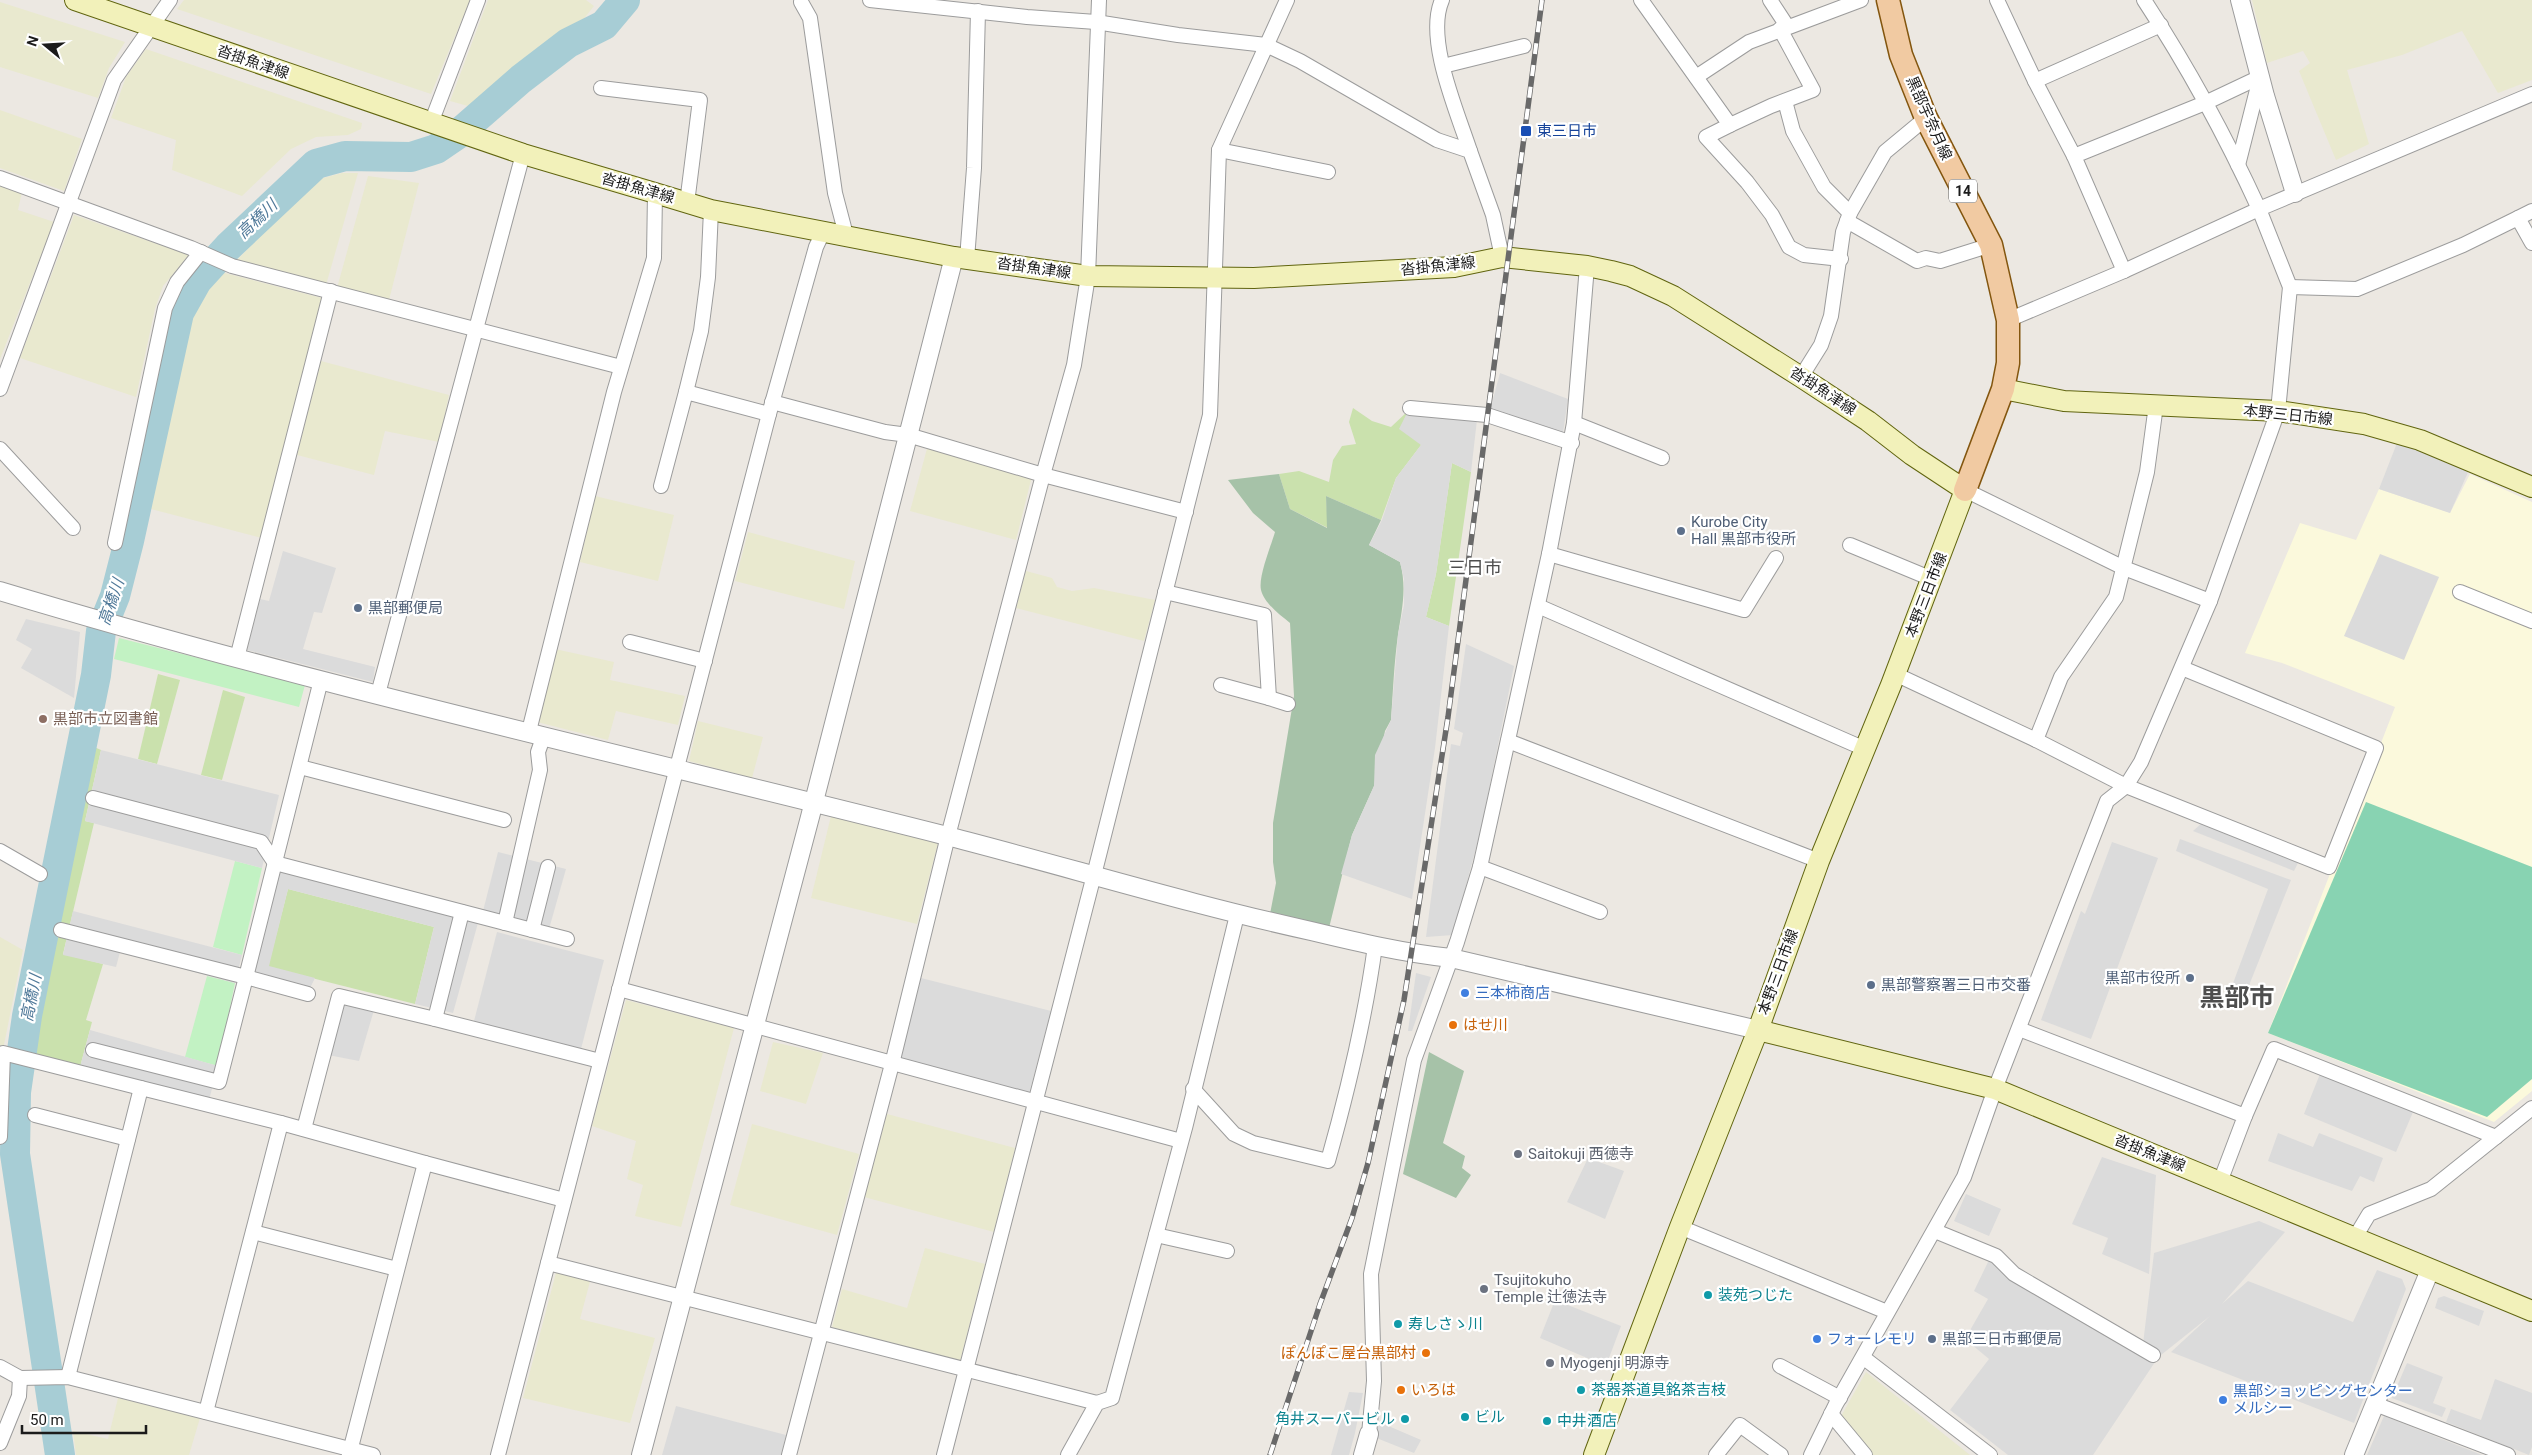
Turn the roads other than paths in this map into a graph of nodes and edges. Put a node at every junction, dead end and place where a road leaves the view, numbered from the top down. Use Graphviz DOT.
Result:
graph roads {
  1 [pos="75,0"];
  2 [pos="170,0"];
  3 [pos="478,0"];
  4 [pos="870,0"];
  5 [pos="1099,0"];
  6 [pos="1287,0"];
  7 [pos="1442,0"];
  8 [pos="1641,0"];
  9 [pos="1770,0"];
  10 [pos="1861,0"];
  11 [pos="1888,0"];
  12 [pos="1997,0"];
  13 [pos="2144,0"];
  14 [pos="2240,0"];
  15 [pos="801,1"];
  16 [pos="941,4"];
  17 [pos="978,11"];
  18 [pos="1096,22"];
  19 [pos="2161,25"];
  20 [pos="150,27"];
  21 [pos="1784,27"];
  22 [pos="1266,45"];
  23 [pos="1524,46"];
  24 [pos="1443,66"];
  25 [pos="1696,77"];
  26 [pos="2260,77"];
  27 [pos="2035,81"];
  28 [pos="601,88"];
  29 [pos="2532,94"];
  30 [pos="1785,102"];
  31 [pos="2205,102"];
  32 [pos="1926,118"];
  33 [pos="431,123"];
  34 [pos="1730,124"];
  35 [pos="1219,150"];
  36 [pos="1470,151"];
  37 [pos="523,154"];
  38 [pos="2074,156"];
  39 [pos="2238,165"];
  40 [pos="1328,172"];
  41 [pos="0,178"];
  42 [pos="655,193"];
  43 [pos="2295,193"];
  44 [pos="69,202"];
  45 [pos="688,203"];
  46 [pos="2259,209"];
  47 [pos="711,210"];
  48 [pos="2532,211"];
  49 [pos="1849,217"];
  50 [pos="2518,218"];
  51 [pos="823,232"];
  52 [pos="846,235"];
  53 [pos="2532,243"];
  54 [pos="1991,245"];
  55 [pos="201,252"];
  56 [pos="1502,257"];
  57 [pos="961,258"];
  58 [pos="1841,259"];
  59 [pos="1587,266"];
  60 [pos="2124,271"];
  61 [pos="1088,276"];
  62 [pos="1213,278"];
  63 [pos="2290,287"];
  64 [pos="331,291"];
  65 [pos="2008,320"];
  66 [pos="476,328"];
  67 [pos="621,367"];
  68 [pos="1801,376"];
  69 [pos="0,389"];
  70 [pos="2003,389"];
  71 [pos="686,392"];
  72 [pos="2156,406"];
  73 [pos="771,408"];
  74 [pos="1410,408"];
  75 [pos="2278,411"];
  76 [pos="1574,424"];
  77 [pos="908,435"];
  78 [pos="1572,443"];
  79 [pos="0,449"];
  80 [pos="1662,458"];
  81 [pos="1042,475"];
  82 [pos="661,486"];
  83 [pos="2532,488"];
  84 [pos="1966,490"];
  85 [pos="1186,512"];
  86 [pos="73,528"];
  87 [pos="115,543"];
  88 [pos="1850,545"];
  89 [pos="1550,554"];
  90 [pos="1776,558"];
  91 [pos="2124,568"];
  92 [pos="1932,579"];
  93 [pos="0,591"];
  94 [pos="1166,592"];
  95 [pos="2460,592"];
  96 [pos="2210,601"];
  97 [pos="1538,606"];
  98 [pos="2532,621"];
  99 [pos="630,642"];
  100 [pos="237,658"];
  101 [pos="705,661"];
  102 [pos="2182,668"];
  103 [pos="1894,674"];
  104 [pos="322,680"];
  105 [pos="1221,685"];
  106 [pos="378,694"];
  107 [pos="1269,698"];
  108 [pos="1288,704"];
  109 [pos="537,733"];
  110 [pos="2036,740"];
  111 [pos="1508,741"];
  112 [pos="1865,749"];
  113 [pos="300,766"];
  114 [pos="676,770"];
  115 [pos="2126,786"];
  116 [pos="93,798"];
  117 [pos="814,804"];
  118 [pos="504,820"];
  119 [pos="948,836"];
  120 [pos="0,851"];
  121 [pos="1819,861"];
  122 [pos="275,863"];
  123 [pos="548,867"];
  124 [pos="1480,867"];
  125 [pos="40,874"];
  126 [pos="1094,876"];
  127 [pos="462,912"];
  128 [pos="1600,912"];
  129 [pos="1237,915"];
  130 [pos="505,923"];
  131 [pos="60,930"];
  132 [pos="532,930"];
  133 [pos="567,939"];
  134 [pos="1375,946"];
  135 [pos="1451,958"];
  136 [pos="246,977"];
  137 [pos="619,989"];
  138 [pos="308,994"];
  139 [pos="435,1019"];
  140 [pos="754,1027"];
  141 [pos="2019,1029"];
  142 [pos="1758,1030"];
  143 [pos="93,1050"];
  144 [pos="600,1061"];
  145 [pos="892,1064"];
  146 [pos="141,1088"];
  147 [pos="1194,1089"];
  148 [pos="1996,1089"];
  149 [pos="1036,1101"];
  150 [pos="2532,1108"];
  151 [pos="34,1115"];
  152 [pos="2245,1116"];
  153 [pos="281,1123"];
  154 [pos="304,1129"];
  155 [pos="0,1137"];
  156 [pos="2496,1137"];
  157 [pos="128,1139"];
  158 [pos="1181,1141"];
  159 [pos="425,1163"];
  160 [pos="2220,1182"];
  161 [pos="564,1200"];
  162 [pos="1680,1226"];
  163 [pos="1935,1231"];
  164 [pos="253,1232"];
  165 [pos="1156,1235"];
  166 [pos="2354,1238"];
  167 [pos="1227,1251"];
  168 [pos="548,1263"];
  169 [pos="397,1269"];
  170 [pos="2430,1270"];
  171 [pos="683,1297"];
  172 [pos="2532,1311"];
  173 [pos="1887,1312"];
  174 [pos="822,1332"];
  175 [pos="2153,1355"];
  176 [pos="1864,1358"];
  177 [pos="1780,1366"];
  178 [pos="0,1367"];
  179 [pos="966,1368"];
  180 [pos="68,1377"];
  181 [pos="20,1378"];
  182 [pos="1840,1398"];
  183 [pos="1096,1403"];
  184 [pos="2375,1404"];
  185 [pos="206,1412"];
  186 [pos="1831,1414"];
  187 [pos="1369,1434"];
  188 [pos="0,1443"];
  189 [pos="350,1452"];
  190 [pos="2499,1453"];
  191 [pos="373,1455"];
  192 [pos="498,1455"];
  193 [pos="641,1455"];
  194 [pos="789,1455"];
  195 [pos="944,1455"];
  196 [pos="1068,1455"];
  197 [pos="1363,1455"];
  198 [pos="1594,1455"];
  199 [pos="1716,1455"];
  200 [pos="1781,1455"];
  201 [pos="1811,1455"];
  202 [pos="1864,1455"];
  203 [pos="1990,1455"];
  204 [pos="2354,1455"];
  1 -- 20 [label="main road, 沓掛魚津線"];
  2 -- 20 [label="street"];
  3 -- 33 [label="street"];
  4 -- 16 [label="street"];
  5 -- 18 [label="street"];
  6 -- 22 [label="street"];
  7 -- 24 [label="street"];
  8 -- 25 [label="street"];
  9 -- 21 [label="street"];
  10 -- 21 [label="street"];
  11 -- 32 [label="main road, 黒部宇奈月線 / 14"];
  12 -- 27 [label="street"];
  13 -- 19 [label="street"];
  14 -- 26 [label="street"];
  15 -- 52 [label="street"];
  16 -- 17 [label="street"];
  17 -- 18 [label="street"];
  17 -- 57 [label="street"];
  18 -- 22 [label="street"];
  18 -- 61 [label="street"];
  19 -- 27 [label="street"];
  19 -- 31 [label="street"];
  20 -- 33 [label="main road, 沓掛魚津線"];
  20 -- 44 [label="street"];
  21 -- 25 [label="street"];
  21 -- 30 [label="street"];
  22 -- 35 [label="street"];
  22 -- 36 [label="street"];
  23 -- 24 [label="street"];
  24 -- 36 [label="street"];
  25 -- 34 [label="street"];
  26 -- 31 [label="street"];
  26 -- 39 [label="street"];
  26 -- 43 [label="street"];
  27 -- 38 [label="street"];
  28 -- 45 [label="street"];
  29 -- 43 [label="street"];
  30 -- 34 [label="street"];
  30 -- 49 [label="street"];
  31 -- 38 [label="street"];
  31 -- 39 [label="street"];
  32 -- 49 [label="street"];
  32 -- 54 [label="main road, 黒部宇奈月線 / 14"];
  33 -- 37 [label="main road, 沓掛魚津線"];
  34 -- 58 [label="street"];
  35 -- 40 [label="street"];
  35 -- 62 [label="street"];
  36 -- 56 [label="street"];
  37 -- 42 [label="main road, 沓掛魚津線"];
  37 -- 66 [label="street"];
  38 -- 60 [label="street"];
  39 -- 46 [label="street"];
  41 -- 44 [label="street"];
  42 -- 45 [label="main road, 沓掛魚津線"];
  42 -- 67 [label="street"];
  43 -- 46 [label="street"];
  44 -- 55 [label="street"];
  44 -- 69 [label="street"];
  45 -- 47 [label="main road, 沓掛魚津線"];
  46 -- 60 [label="street"];
  46 -- 63 [label="street"];
  47 -- 51 [label="main road, 沓掛魚津線"];
  47 -- 71 [label="street"];
  48 -- 50 [label="street"];
  49 -- 54 [label="street"];
  49 -- 58 [label="street"];
  50 -- 53 [label="street"];
  50 -- 63 [label="street"];
  51 -- 52 [label="main road, 沓掛魚津線"];
  51 -- 73 [label="street"];
  52 -- 57 [label="main road, 沓掛魚津線"];
  54 -- 65 [label="main road, 黒部宇奈月線 / 14"];
  55 -- 64 [label="street"];
  55 -- 87 [label="street"];
  56 -- 59 [label="main road, 沓掛魚津線"];
  56 -- 62 [label="main road, 沓掛魚津線"];
  57 -- 61 [label="main road, 沓掛魚津線"];
  57 -- 77 [label="street"];
  58 -- 68 [label="street"];
  59 -- 68 [label="main road, 沓掛魚津線"];
  59 -- 76 [label="street"];
  60 -- 65 [label="street"];
  61 -- 62 [label="main road, 沓掛魚津線"];
  61 -- 81 [label="street"];
  62 -- 85 [label="street"];
  63 -- 75 [label="street"];
  64 -- 66 [label="street"];
  64 -- 100 [label="street"];
  65 -- 70 [label="main road, 黒部宇奈月線 / 14"];
  66 -- 67 [label="street"];
  66 -- 106 [label="street"];
  67 -- 109 [label="street"];
  68 -- 84 [label="main road, 沓掛魚津線"];
  70 -- 72 [label="main road, 本野三日市線"];
  70 -- 84 [label="main road, 黒部宇奈月線 / 14"];
  71 -- 73 [label="street"];
  71 -- 82 [label="street"];
  72 -- 75 [label="main road, 本野三日市線"];
  72 -- 91 [label="street"];
  73 -- 77 [label="street"];
  73 -- 101 [label="street"];
  74 -- 78 [label="street"];
  75 -- 83 [label="main road, 本野三日市線"];
  75 -- 96 [label="street"];
  76 -- 78 [label="street"];
  76 -- 80 [label="street"];
  77 -- 81 [label="street"];
  77 -- 117 [label="street"];
  78 -- 89 [label="street"];
  79 -- 86 [label="street"];
  81 -- 85 [label="street"];
  81 -- 119 [label="street"];
  84 -- 91 [label="street"];
  84 -- 92 [label="main road, 本野三日市線"];
  85 -- 94 [label="street"];
  88 -- 92 [label="street"];
  89 -- 90 [label="street"];
  89 -- 97 [label="street"];
  91 -- 96 [label="street"];
  91 -- 110 [label="street"];
  92 -- 103 [label="main road, 本野三日市線"];
  93 -- 100 [label="street"];
  94 -- 107 [label="street"];
  94 -- 126 [label="street"];
  95 -- 98 [label="street"];
  96 -- 102 [label="street"];
  97 -- 111 [label="street"];
  97 -- 112 [label="street"];
  99 -- 101 [label="street"];
  100 -- 104 [label="street"];
  101 -- 114 [label="street"];
  102 -- 115 [label="street"];
  102 -- 115 [label="street"];
  103 -- 110 [label="street"];
  103 -- 112 [label="main road, 本野三日市線"];
  104 -- 106 [label="street"];
  104 -- 113 [label="street"];
  105 -- 107 [label="street"];
  106 -- 109 [label="street"];
  107 -- 108 [label="street"];
  109 -- 114 [label="street"];
  109 -- 130 [label="street"];
  110 -- 115 [label="street"];
  111 -- 121 [label="street"];
  111 -- 124 [label="street"];
  112 -- 121 [label="main road, 本野三日市線"];
  113 -- 118 [label="street"];
  113 -- 122 [label="street"];
  114 -- 117 [label="street"];
  114 -- 137 [label="street"];
  115 -- 141 [label="street"];
  116 -- 122 [label="street"];
  117 -- 119 [label="street"];
  117 -- 140 [label="street"];
  119 -- 126 [label="street"];
  119 -- 145 [label="street"];
  120 -- 125 [label="street"];
  121 -- 142 [label="main road, 本野三日市線"];
  122 -- 127 [label="street"];
  122 -- 136 [label="street"];
  123 -- 132 [label="street"];
  124 -- 128 [label="street"];
  124 -- 135 [label="street"];
  126 -- 129 [label="street"];
  126 -- 149 [label="street"];
  127 -- 130 [label="street"];
  127 -- 139 [label="street"];
  129 -- 134 [label="street"];
  129 -- 147 [label="street"];
  130 -- 132 [label="street"];
  131 -- 136 [label="street"];
  132 -- 133 [label="street"];
  134 -- 135 [label="street"];
  134 -- 147 [label="street"];
  135 -- 142 [label="street"];
  135 -- 187 [label="street"];
  136 -- 138 [label="street"];
  136 -- 143 [label="street"];
  137 -- 140 [label="street"];
  137 -- 144 [label="street"];
  139 -- 144 [label="street"];
  139 -- 154 [label="street"];
  140 -- 145 [label="street"];
  140 -- 171 [label="street"];
  141 -- 148 [label="street"];
  141 -- 152 [label="street"];
  142 -- 148 [label="main road, 沓掛魚津線"];
  142 -- 162 [label="main road, 本野三日市線"];
  144 -- 161 [label="street"];
  145 -- 149 [label="street"];
  145 -- 174 [label="street"];
  146 -- 153 [label="street"];
  146 -- 155 [label="street"];
  146 -- 157 [label="street"];
  147 -- 158 [label="street"];
  148 -- 160 [label="main road, 沓掛魚津線"];
  148 -- 163 [label="street"];
  149 -- 158 [label="street"];
  149 -- 179 [label="street"];
  150 -- 156 [label="street"];
  151 -- 157 [label="street"];
  152 -- 156 [label="street"];
  152 -- 160 [label="street"];
  153 -- 154 [label="street"];
  153 -- 164 [label="street"];
  154 -- 159 [label="street"];
  156 -- 166 [label="street"];
  157 -- 180 [label="street"];
  158 -- 165 [label="street"];
  159 -- 161 [label="street"];
  159 -- 169 [label="street"];
  160 -- 166 [label="main road, 沓掛魚津線"];
  161 -- 168 [label="street"];
  162 -- 173 [label="street"];
  162 -- 198 [label="main road, 本野三日市線"];
  163 -- 173 [label="street"];
  163 -- 175 [label="street"];
  164 -- 169 [label="street"];
  164 -- 185 [label="street"];
  165 -- 167 [label="street"];
  165 -- 183 [label="street"];
  166 -- 170 [label="main road, 沓掛魚津線"];
  168 -- 171 [label="street"];
  168 -- 192 [label="street"];
  169 -- 189 [label="street"];
  170 -- 172 [label="main road, 沓掛魚津線"];
  170 -- 184 [label="street"];
  171 -- 174 [label="street"];
  171 -- 193 [label="street"];
  173 -- 176 [label="street"];
  174 -- 179 [label="street"];
  174 -- 194 [label="street"];
  176 -- 182 [label="street"];
  176 -- 203 [label="street"];
  177 -- 182 [label="street"];
  178 -- 181 [label="street"];
  179 -- 183 [label="street"];
  179 -- 195 [label="street"];
  180 -- 181 [label="street"];
  180 -- 185 [label="street"];
  181 -- 188 [label="street"];
  182 -- 186 [label="street"];
  183 -- 196 [label="street"];
  184 -- 190 [label="street"];
  184 -- 204 [label="street"];
  185 -- 189 [label="street"];
  186 -- 201 [label="street"];
  186 -- 202 [label="street"];
  187 -- 197 [label="street"];
  189 -- 191 [label="street"];
  199 -- 200 [label="street"];
}
